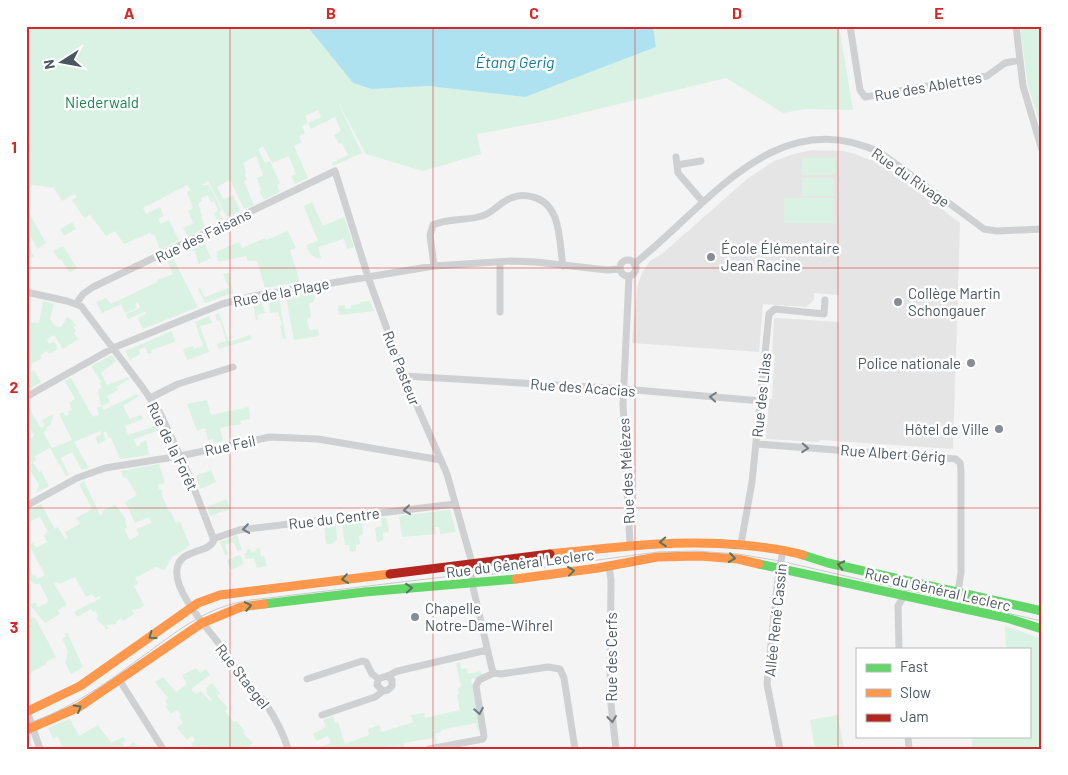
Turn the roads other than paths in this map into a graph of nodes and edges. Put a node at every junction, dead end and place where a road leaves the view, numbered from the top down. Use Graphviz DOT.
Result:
graph roads {
  1 [pos="850,26"];
  2 [pos="1016,26"];
  3 [pos="1020,60"];
  4 [pos="1042,150"];
  5 [pos="701,161"];
  6 [pos="335,172"];
  7 [pos="703,202"];
  8 [pos="1042,229"];
  9 [pos="500,262"];
  10 [pos="634,264"];
  11 [pos="434,266"];
  12 [pos="563,266"];
  13 [pos="620,269"];
  14 [pos="629,276"];
  15 [pos="368,277"];
  16 [pos="26,292"];
  17 [pos="825,300"];
  18 [pos="76,304"];
  19 [pos="500,312"];
  20 [pos="113,348"];
  21 [pos="233,367"];
  22 [pos="404,376"];
  23 [pos="624,389"];
  24 [pos="26,397"];
  25 [pos="150,398"];
  26 [pos="761,401"];
  27 [pos="756,444"];
  28 [pos="180,456"];
  29 [pos="441,460"];
  30 [pos="456,504"];
  31 [pos="26,506"];
  32 [pos="213,539"];
  33 [pos="741,544"];
  34 [pos="630,545"];
  35 [pos="783,550"];
  36 [pos="472,563"];
  37 [pos="609,566"];
  38 [pos="779,567"];
  39 [pos="472,583"];
  40 [pos="958,591"];
  41 [pos="905,594"];
  42 [pos="192,607"];
  43 [pos="1042,611"];
  44 [pos="202,623"];
  45 [pos="1042,629"];
  46 [pos="899,648"];
  47 [pos="487,650"];
  48 [pos="494,673"];
  49 [pos="387,676"];
  50 [pos="308,679"];
  51 [pos="378,679"];
  52 [pos="120,681"];
  53 [pos="382,691"];
  54 [pos="27,712"];
  55 [pos="322,715"];
  56 [pos="30,728"];
  57 [pos="40,749"];
  58 [pos="163,749"];
  59 [pos="288,749"];
  60 [pos="430,749"];
  61 [pos="575,749"];
  62 [pos="616,749"];
  63 [pos="780,749"];
  1 -- 3 [label="street, Rue des Ablettes"];
  2 -- 3 [label="street"];
  3 -- 4 [label="street"];
  5 -- 7 [label="street"];
  6 -- 15 [label="street, Rue Pasteur"];
  6 -- 18 [label="street, Rue des Faisans"];
  7 -- 8 [label="street, Rue du Rivage"];
  7 -- 10 [label="street, Rue du Rivage"];
  9 -- 11 [label="street"];
  9 -- 12 [label="street"];
  9 -- 19 [label="street"];
  10 -- 13 [label="street"];
  10 -- 14 [label="street"];
  11 -- 12 [label="street"];
  11 -- 15 [label="street"];
  12 -- 13 [label="street"];
  13 -- 14 [label="street"];
  14 -- 23 [label="street, Rue des Mélèzes"];
  15 -- 20 [label="street, Rue de la Plage"];
  15 -- 22 [label="street, Rue Pasteur"];
  16 -- 18 [label="street"];
  17 -- 26 [label="street, Rue des Lilas"];
  18 -- 20 [label="street, Rue de la Forêt"];
  20 -- 24 [label="street, Rue de la Plage"];
  20 -- 25 [label="street, Rue de la Forêt"];
  21 -- 25 [label="street"];
  22 -- 23 [label="street, Rue des Acacias"];
  22 -- 29 [label="street, Rue Pasteur"];
  26 -- 23 [label="street, Rue des Acacias, one-way"];
  23 -- 34 [label="street, Rue des Mélèzes"];
  25 -- 28 [label="street, Rue de la Forêt"];
  26 -- 27 [label="street, Rue des Lilas"];
  27 -- 33 [label="street, Rue des Lilas"];
  27 -- 40 [label="street, Rue Albert Gérig, one-way"];
  28 -- 29 [label="street, Rue Feil"];
  28 -- 31 [label="street, Rue Feil"];
  28 -- 32 [label="street, Rue de la Forêt"];
  29 -- 30 [label="street, Rue Pasteur"];
  30 -- 32 [label="street, Rue du Centre, one-way"];
  30 -- 36 [label="street, Rue Pasteur"];
  32 -- 42 [label="street"];
  33 -- 34 [label="main road, Rue du Général Leclerc, one-way"];
  33 -- 35 [label="main road, Rue du Général Leclerc"];
  34 -- 36 [label="main road, Rue du Général Leclerc"];
  35 -- 38 [label="street, Allée René Cassin"];
  40 -- 35 [label="main road, Rue du Général Leclerc, one-way"];
  36 -- 39 [label="street, Rue Pasteur"];
  36 -- 42 [label="main road, Rue du Général Leclerc, one-way"];
  37 -- 38 [label="main road, Rue du Général Leclerc, one-way"];
  39 -- 37 [label="main road, Rue du Général Leclerc, one-way"];
  37 -- 62 [label="street, Rue des Cerfs, one-way"];
  38 -- 41 [label="main road, Rue du Général Leclerc"];
  38 -- 63 [label="street, Allée René Cassin"];
  44 -- 39 [label="main road, Rue du Général Leclerc, one-way"];
  39 -- 47 [label="street, Rue Pasteur"];
  40 -- 43 [label="main road, Rue du Général Leclerc"];
  41 -- 45 [label="main road, Rue du Général Leclerc"];
  41 -- 46 [label="street"];
  42 -- 44 [label="street, Rue Staegel"];
  42 -- 54 [label="main road, Rue du Général Leclerc, one-way"];
  44 -- 52 [label="main road, Rue du Général Leclerc"];
  44 -- 59 [label="street, Rue Staegel"];
  47 -- 48 [label="street, Rue Pasteur"];
  47 -- 49 [label="street"];
  48 -- 60 [label="street, one-way"];
  48 -- 61 [label="street"];
  49 -- 51 [label="street"];
  49 -- 53 [label="street"];
  50 -- 51 [label="street"];
  51 -- 53 [label="street"];
  56 -- 52 [label="main road, Rue du Général Leclerc, one-way"];
  52 -- 58 [label="street"];
  53 -- 55 [label="street"];
  54 -- 56 [label="street"];
  56 -- 57 [label="street"];
}
